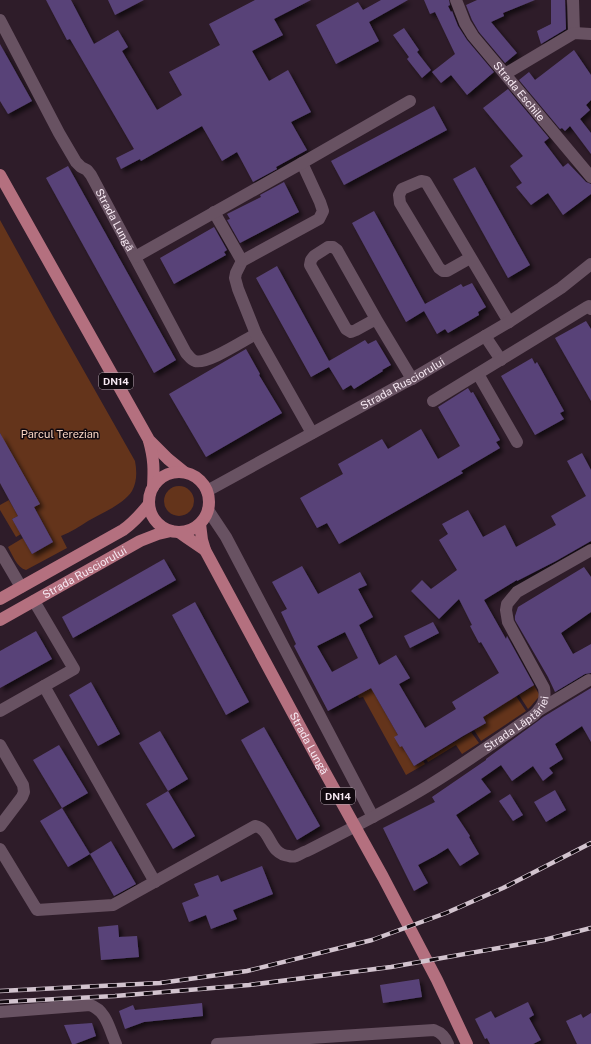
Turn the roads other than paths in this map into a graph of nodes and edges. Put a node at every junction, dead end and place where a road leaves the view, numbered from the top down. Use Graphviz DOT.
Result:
graph roads {
  1 [pos="456,0"];
  2 [pos="573,0"];
  3 [pos="0,20"];
  4 [pos="574,33"];
  5 [pos="591,34"];
  6 [pos="505,74"];
  7 [pos="410,101"];
  8 [pos="302,164"];
  9 [pos="0,175"];
  10 [pos="591,177"];
  11 [pos="214,212"];
  12 [pos="134,256"];
  13 [pos="470,258"];
  14 [pos="242,261"];
  15 [pos="591,264"];
  16 [pos="591,309"];
  17 [pos="376,319"];
  18 [pos="509,322"];
  19 [pos="256,334"];
  20 [pos="485,336"];
  21 [pos="500,360"];
  22 [pos="478,374"];
  23 [pos="412,379"];
  24 [pos="433,401"];
  25 [pos="312,433"];
  26 [pos="149,440"];
  27 [pos="517,442"];
  28 [pos="184,472"];
  29 [pos="153,487"];
  30 [pos="207,491"];
  31 [pos="149,504"];
  32 [pos="208,510"];
  33 [pos="200,524"];
  34 [pos="175,532"];
  35 [pos="205,550"];
  36 [pos="591,550"];
  37 [pos="0,551"];
  38 [pos="21,587"];
  39 [pos="0,599"];
  40 [pos="34,601"];
  41 [pos="0,620"];
  42 [pos="589,680"];
  43 [pos="44,686"];
  44 [pos="0,711"];
  45 [pos="538,711"];
  46 [pos="0,745"];
  47 [pos="373,817"];
  48 [pos="0,826"];
  49 [pos="0,849"];
  50 [pos="155,882"];
  51 [pos="0,1012"];
  52 [pos="116,1044"];
  53 [pos="217,1044"];
  54 [pos="448,1044"];
  55 [pos="467,1044"];
  1 -- 6 [label="street, Strada Eschile"];
  2 -- 4 [label="street"];
  3 -- 12 [label="street, Strada Lungă"];
  4 -- 5 [label="street"];
  4 -- 6 [label="street"];
  6 -- 10 [label="street, Strada Eschile"];
  7 -- 8 [label="street"];
  8 -- 11 [label="street"];
  8 -- 14 [label="street"];
  9 -- 26 [label="main road, DN14"];
  11 -- 12 [label="street"];
  11 -- 14 [label="street"];
  12 -- 19 [label="street, Strada Lungă"];
  13 -- 13 [label="street"];
  13 -- 18 [label="street"];
  14 -- 19 [label="street"];
  15 -- 18 [label="street, Strada Rusciorului"];
  16 -- 21 [label="street"];
  17 -- 17 [label="street"];
  17 -- 23 [label="street"];
  18 -- 20 [label="street, Strada Rusciorului"];
  19 -- 25 [label="street"];
  20 -- 21 [label="street"];
  20 -- 23 [label="street, Strada Rusciorului"];
  21 -- 22 [label="street"];
  22 -- 24 [label="street"];
  22 -- 27 [label="street"];
  23 -- 25 [label="street, Strada Rusciorului"];
  25 -- 30 [label="street, Strada Rusciorului"];
  26 -- 28 [label="main road, DN14"];
  26 -- 29 [label="main road, DN14"];
  28 -- 29 [label="main road"];
  28 -- 30 [label="main road, DN14"];
  29 -- 31 [label="main road, DN14"];
  30 -- 32 [label="main road"];
  31 -- 34 [label="main road"];
  31 -- 38 [label="main road, Strada Rusciorului"];
  32 -- 33 [label="main road"];
  32 -- 47 [label="street, Strada Lungă"];
  33 -- 34 [label="main road"];
  33 -- 35 [label="main road, Strada Lungă / DN14"];
  34 -- 35 [label="main road, Strada Lungă"];
  34 -- 40 [label="main road, Strada Rusciorului"];
  35 -- 55 [label="main road, Strada Lungă / DN14"];
  36 -- 45 [label="street, Strada Lăptăriei"];
  37 -- 38 [label="street"];
  38 -- 39 [label="main road, Strada Rusciorului"];
  40 -- 41 [label="main road, Strada Rusciorului"];
  40 -- 43 [label="street"];
  42 -- 45 [label="street"];
  43 -- 44 [label="street"];
  43 -- 50 [label="street"];
  45 -- 47 [label="street, Strada Lăptăriei"];
  46 -- 48 [label="street"];
  47 -- 50 [label="street, Strada Lăptăriei"];
  49 -- 50 [label="street"];
  51 -- 52 [label="street"];
  53 -- 54 [label="street"];
}
